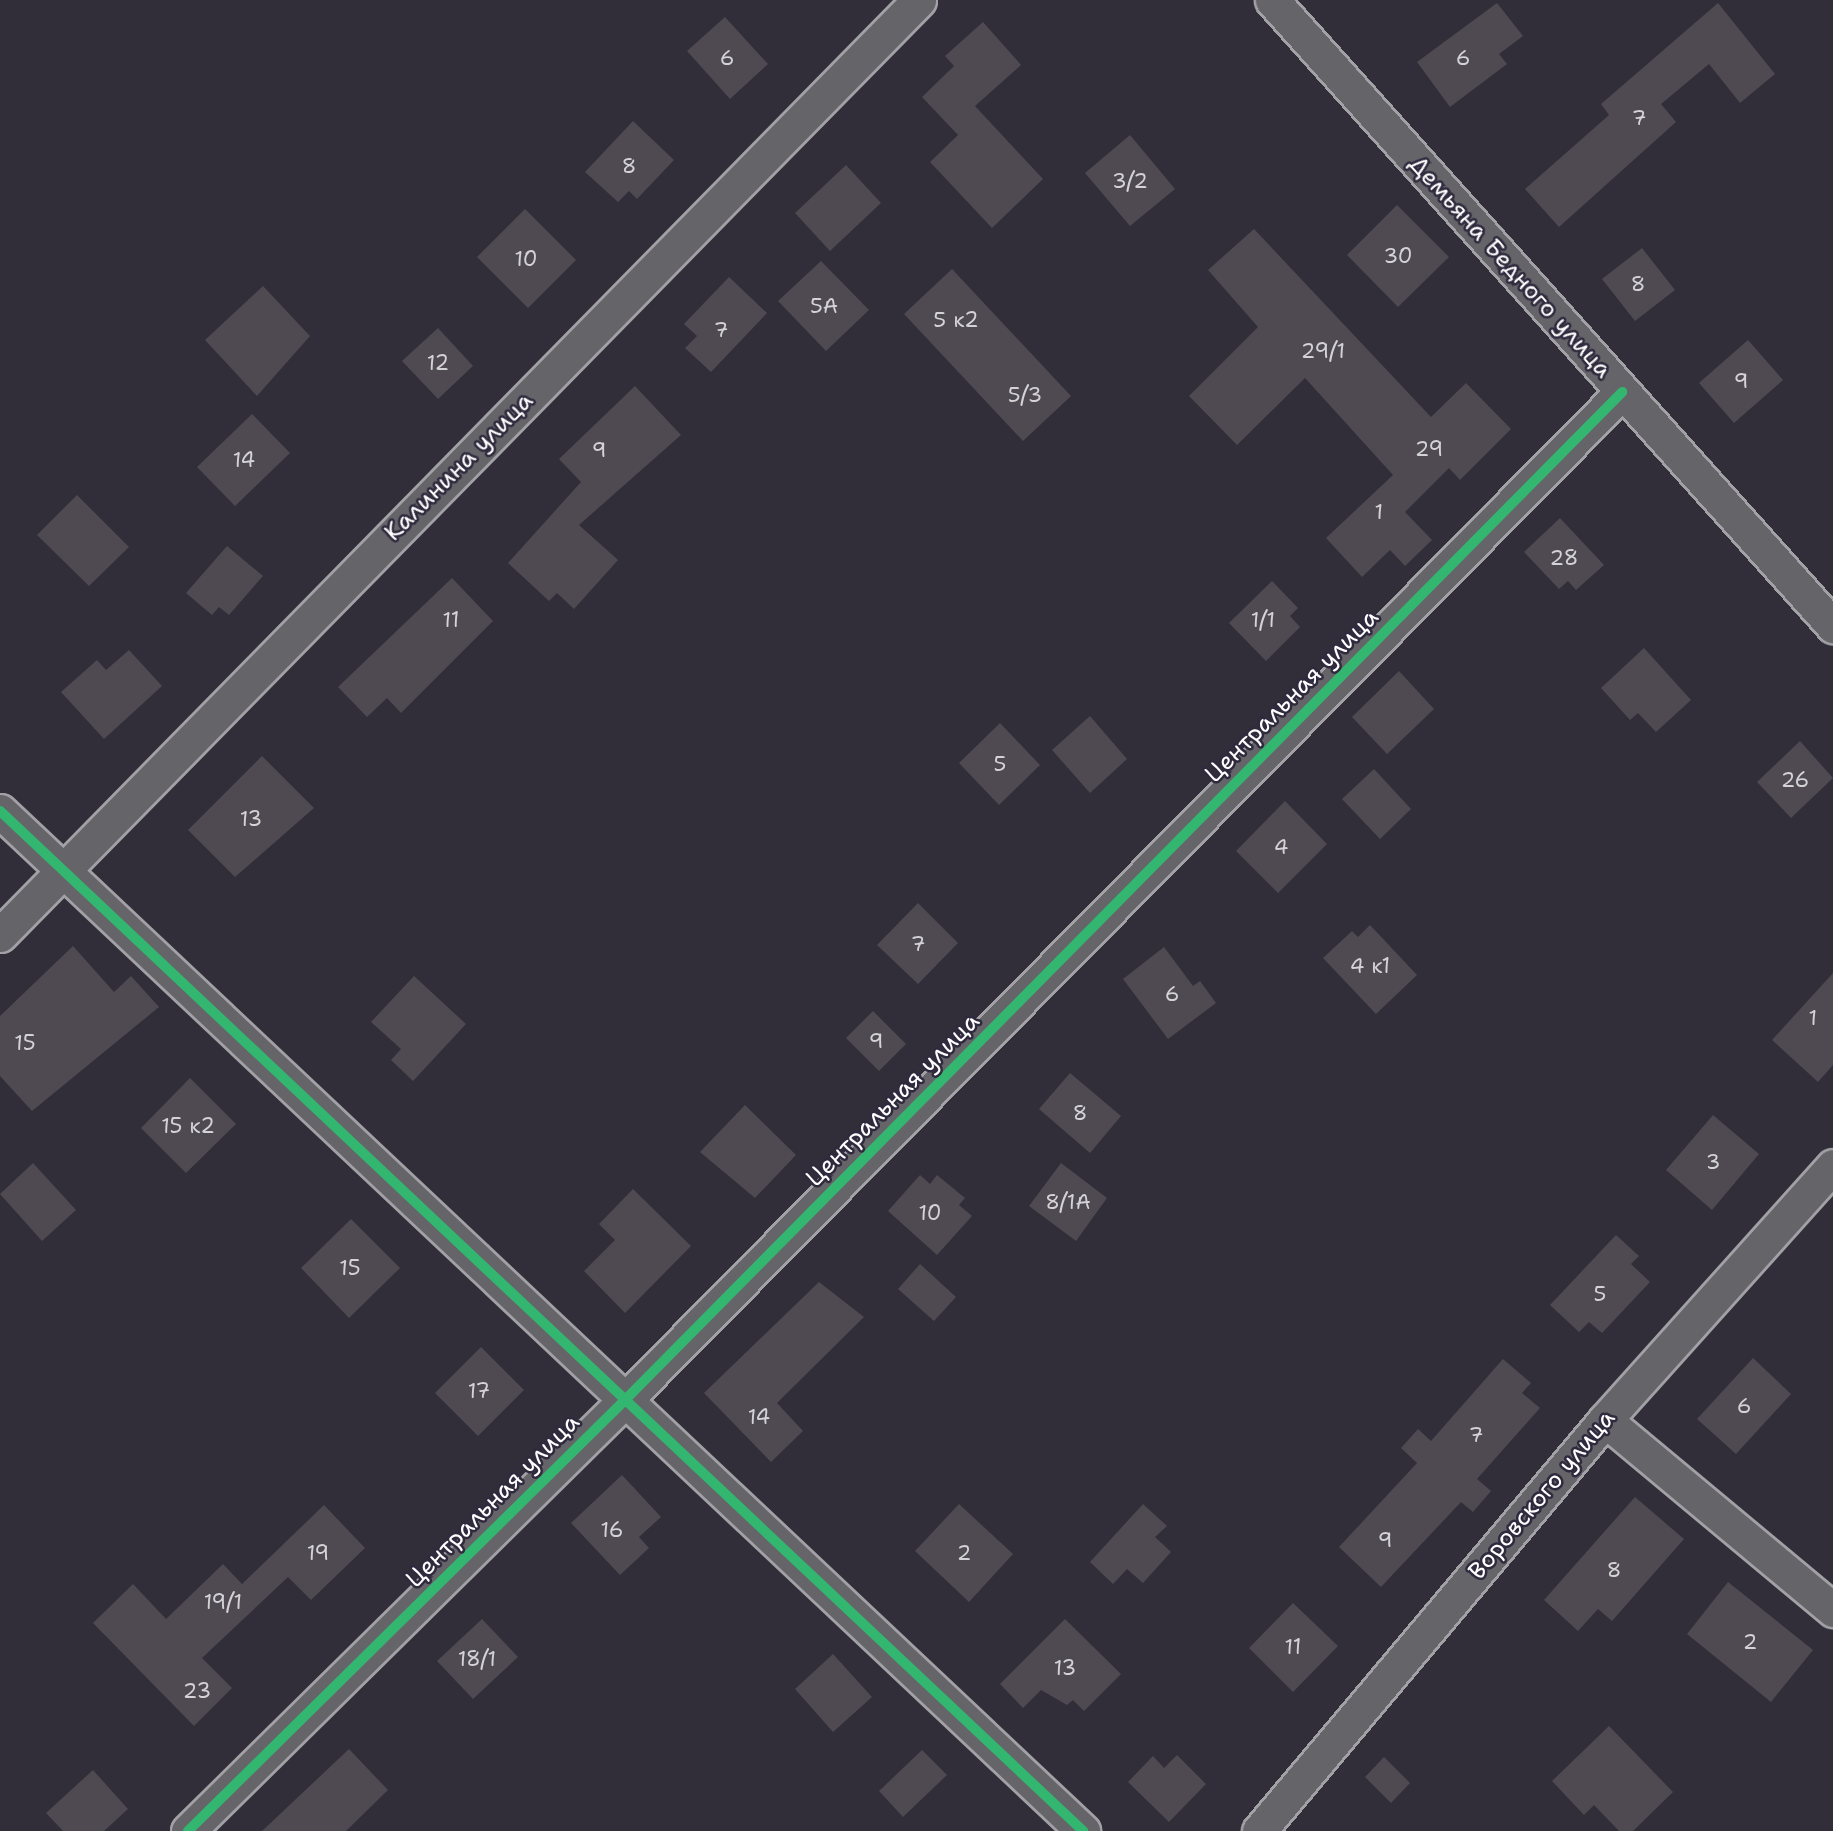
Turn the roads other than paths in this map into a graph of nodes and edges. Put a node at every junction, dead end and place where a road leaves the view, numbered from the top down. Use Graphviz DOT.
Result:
graph roads {
  1 [pos="919,0"];
  2 [pos="1272,0"];
  3 [pos="1622,392"];
  4 [pos="1833,626"];
  5 [pos="0,811"];
  6 [pos="62,872"];
  7 [pos="0,935"];
  8 [pos="1833,1166"];
  9 [pos="625,1400"];
  10 [pos="1605,1420"];
  11 [pos="1833,1610"];
  12 [pos="188,1831"];
  13 [pos="1083,1831"];
  14 [pos="1259,1831"];
  1 -- 6 [label="street, Калинина улица"];
  2 -- 3 [label="street, Демьяна Бедного улица"];
  3 -- 4 [label="street, Демьяна Бедного улица"];
  3 -- 9 [label="street, Центральная улица"];
  5 -- 6 [label="street"];
  6 -- 7 [label="street, Калинина улица"];
  6 -- 9 [label="street"];
  8 -- 10 [label="street, Воровского улица"];
  9 -- 12 [label="street, Центральная улица"];
  9 -- 13 [label="street"];
  10 -- 11 [label="street"];
  10 -- 14 [label="street, Воровского улица"];
}
